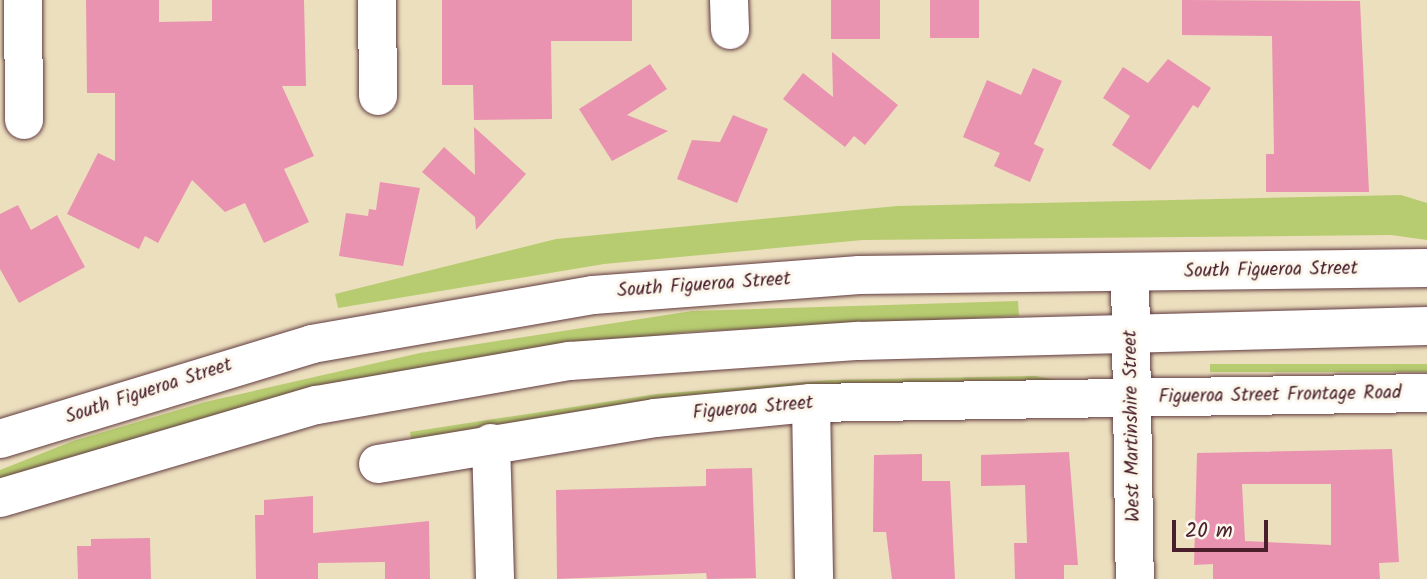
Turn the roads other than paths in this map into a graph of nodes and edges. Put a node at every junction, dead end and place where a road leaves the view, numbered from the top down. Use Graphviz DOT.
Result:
graph roads {
  1 [pos="23,0"];
  2 [pos="377,0"];
  3 [pos="378,96"];
  4 [pos="24,120"];
  5 [pos="1427,268"];
  6 [pos="1130,274"];
  7 [pos="1427,326"];
  8 [pos="1131,331"];
  9 [pos="1427,393"];
  10 [pos="1132,399"];
  11 [pos="811,403"];
  12 [pos="0,439"];
  13 [pos="491,443"];
  14 [pos="378,464"];
  15 [pos="0,498"];
  16 [pos="495,579"];
  17 [pos="814,579"];
  18 [pos="1135,579"];
  1 -- 4 [label="main road"];
  2 -- 3 [label="main road"];
  5 -- 6 [label="main road, South Figueroa Street"];
  6 -- 8 [label="main road, West Martinshire Street"];
  6 -- 12 [label="main road, South Figueroa Street"];
  7 -- 8 [label="main road"];
  8 -- 10 [label="main road, West Martinshire Street"];
  8 -- 15 [label="main road"];
  9 -- 10 [label="main road, Figueroa Street Frontage Road"];
  10 -- 11 [label="main road, Figueroa Street"];
  10 -- 18 [label="main road, West Martinshire Street"];
  11 -- 13 [label="main road, Figueroa Street"];
  11 -- 17 [label="main road"];
  13 -- 14 [label="main road, Figueroa Street"];
  13 -- 16 [label="main road"];
}
